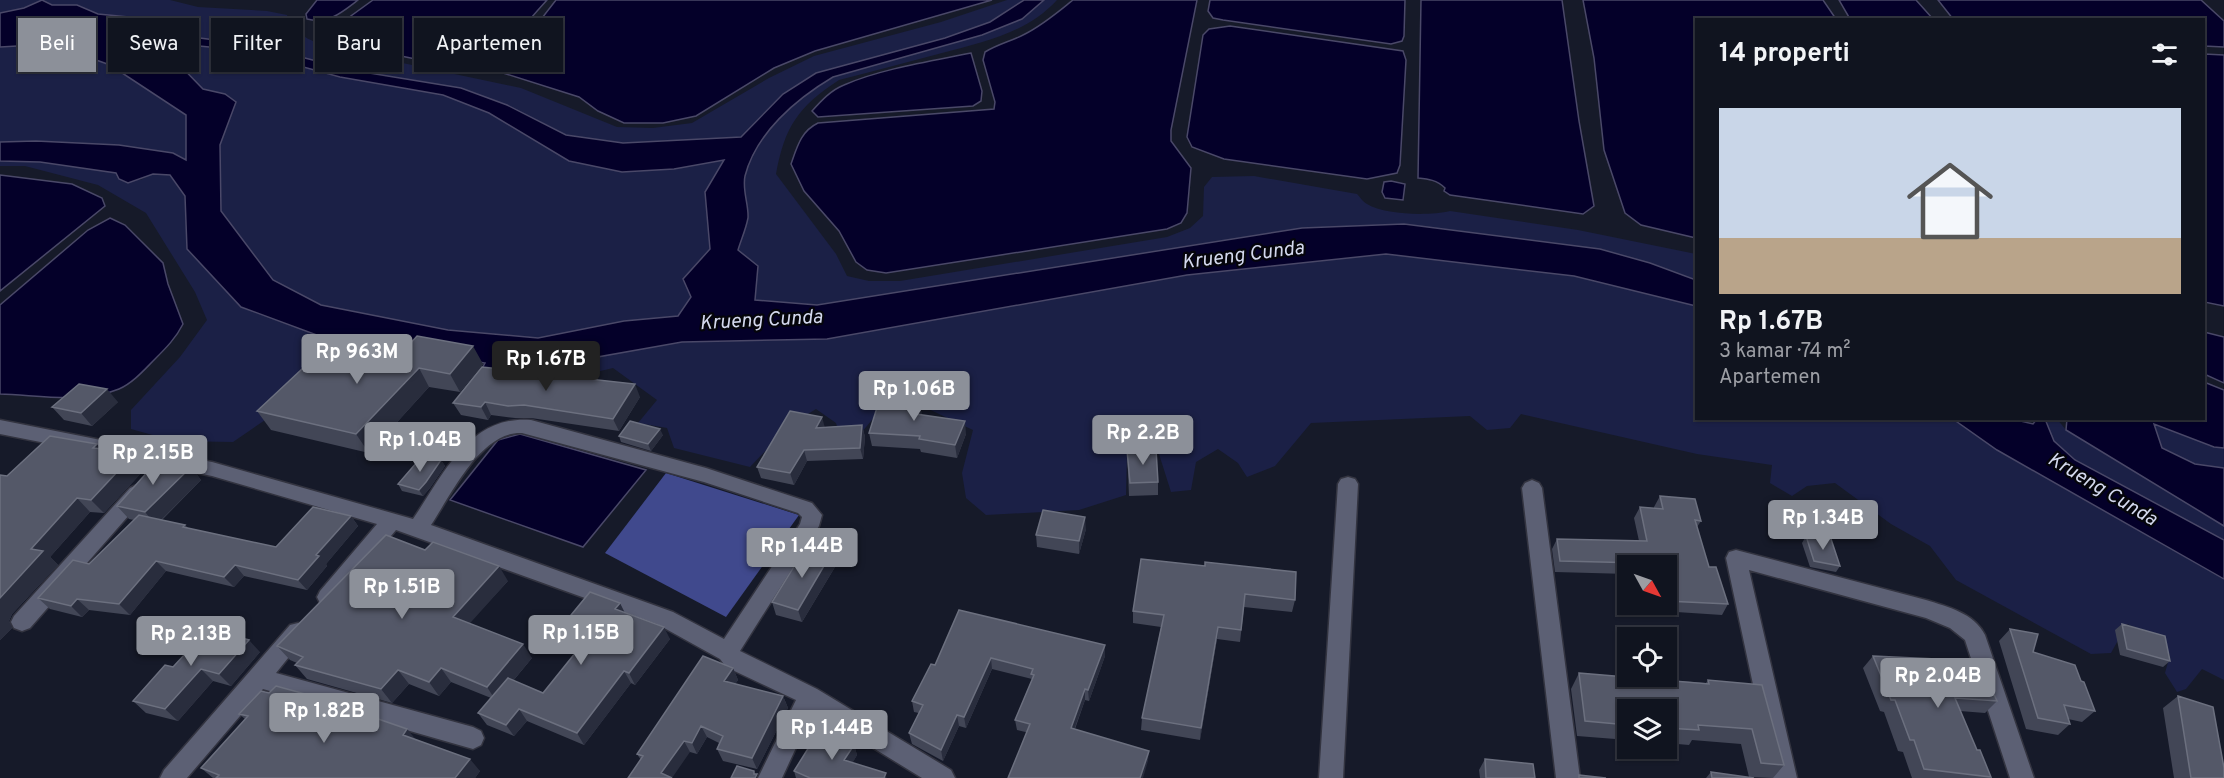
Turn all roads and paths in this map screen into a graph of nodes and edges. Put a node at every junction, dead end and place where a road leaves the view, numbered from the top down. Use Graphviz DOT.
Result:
graph roads {
  1 [pos="0,427"];
  2 [pos="166,460"];
  3 [pos="1348,484"];
  4 [pos="1532,488"];
  5 [pos="392,521"];
  6 [pos="418,528"];
  7 [pos="22,622"];
  8 [pos="728,652"];
  9 [pos="259,678"];
  10 [pos="809,696"];
  11 [pos="473,738"];
  12 [pos="172,778"];
  13 [pos="770,778"];
  14 [pos="943,778"];
  15 [pos="1331,778"];
  16 [pos="1568,778"];
  17 [pos="1785,778"];
  18 [pos="2022,778"];
  1 -- 2 [label="street"];
  2 -- 5 [label="street"];
  2 -- 7 [label="street"];
  3 -- 15 [label="street"];
  4 -- 16 [label="street"];
  5 -- 6 [label="street"];
  5 -- 9 [label="street"];
  6 -- 8 [label="street"];
  6 -- 8 [label="street"];
  8 -- 10 [label="street"];
  9 -- 11 [label="street"];
  9 -- 12 [label="street"];
  10 -- 13 [label="street"];
  10 -- 14 [label="street"];
  17 -- 18 [label="street"];
}
